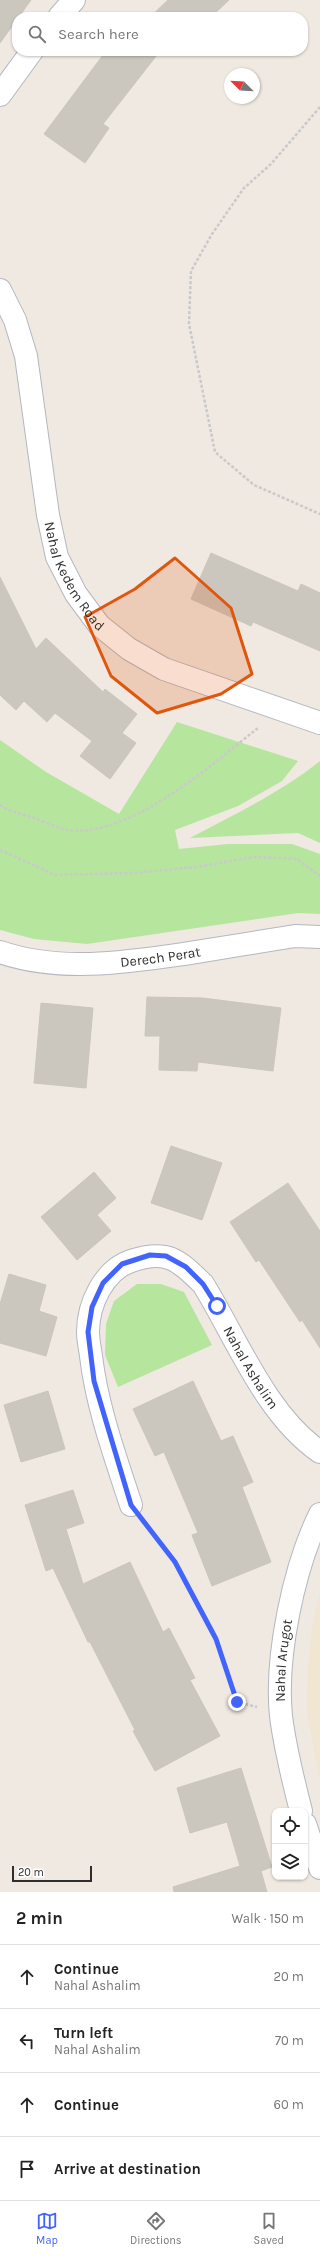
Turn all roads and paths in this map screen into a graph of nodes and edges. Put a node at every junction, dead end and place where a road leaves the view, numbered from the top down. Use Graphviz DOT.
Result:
graph roads {
  1 [pos="74,0"];
  2 [pos="64,12"];
  3 [pos="28,56"];
  4 [pos="0,95"];
  5 [pos="320,107"];
  6 [pos="0,290"];
  7 [pos="320,514"];
  8 [pos="282,710"];
  9 [pos="320,723"];
  10 [pos="0,805"];
  11 [pos="0,850"];
  12 [pos="320,876"];
  13 [pos="320,937"];
  14 [pos="0,952"];
  15 [pos="320,1452"];
  16 [pos="131,1505"];
  17 [pos="320,1514"];
  18 [pos="281,1714"];
  19 [pos="300,1808"];
  20 [pos="308,1833"];
  21 [pos="320,1868"];
  1 -- 2 [label="street"];
  3 -- 4 [label="street"];
  5 -- 7 [label="path"];
  6 -- 8 [label="street, Nahal Kedem Road"];
  8 -- 9 [label="street, Nahal Kedem Road"];
  8 -- 10 [label="path"];
  11 -- 12 [label="path"];
  13 -- 14 [label="street, Derech Perat"];
  15 -- 16 [label="street, Nahal Ashalim"];
  16 -- 18 [label="path"];
  17 -- 18 [label="street, Nahal Arugot"];
  18 -- 19 [label="street, Nahal Arugot"];
  20 -- 21 [label="street"];
}
